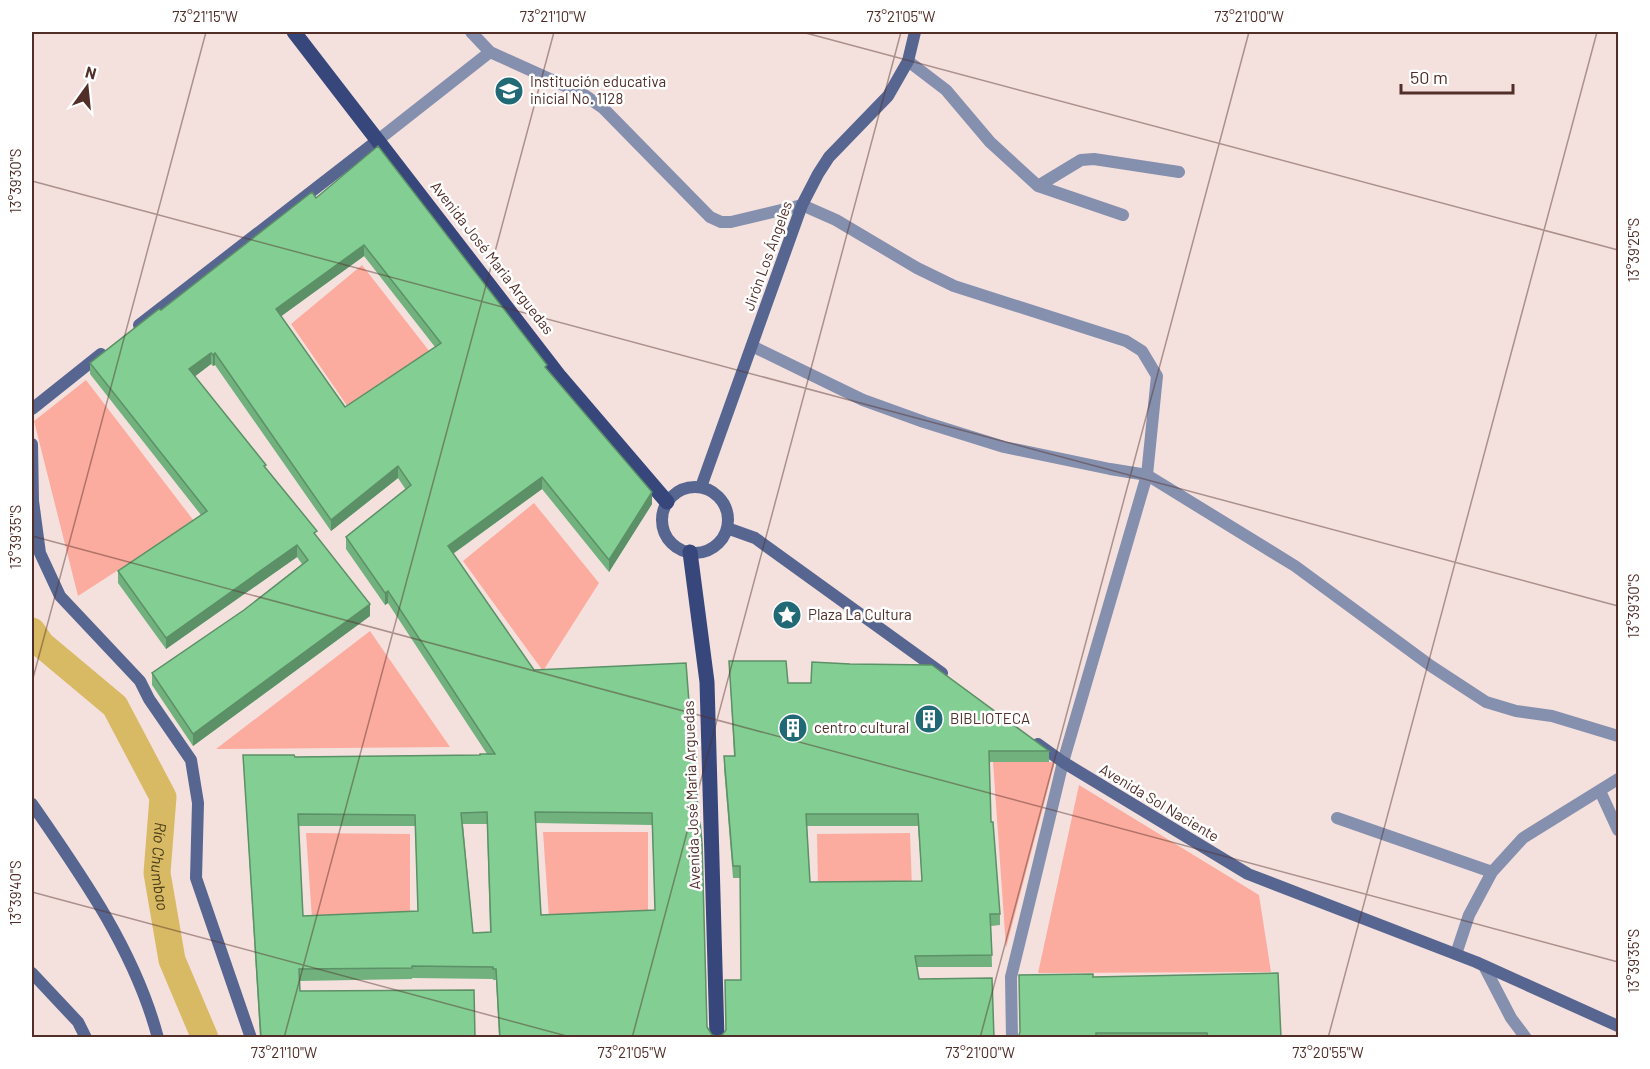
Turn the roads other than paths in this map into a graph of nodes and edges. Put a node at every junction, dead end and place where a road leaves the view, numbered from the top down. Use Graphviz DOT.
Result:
graph roads {
  1 [pos="294,32"];
  2 [pos="471,32"];
  3 [pos="915,32"];
  4 [pos="490,52"];
  5 [pos="908,61"];
  6 [pos="378,140"];
  7 [pos="1179,172"];
  8 [pos="1038,186"];
  9 [pos="802,206"];
  10 [pos="1123,215"];
  11 [pos="132,331"];
  12 [pos="113,345"];
  13 [pos="752,346"];
  14 [pos="32,409"];
  15 [pos="32,444"];
  16 [pos="1147,475"];
  17 [pos="701,487"];
  18 [pos="667,502"];
  19 [pos="728,528"];
  20 [pos="690,552"];
  21 [pos="956,684"];
  22 [pos="1028,736"];
  23 [pos="1618,736"];
  24 [pos="1064,762"];
  25 [pos="1618,779"];
  26 [pos="1600,791"];
  27 [pos="32,804"];
  28 [pos="1337,818"];
  29 [pos="1618,830"];
  30 [pos="1492,872"];
  31 [pos="1456,954"];
  32 [pos="1484,966"];
  33 [pos="32,973"];
  34 [pos="1618,1026"];
  35 [pos="86,1038"];
  36 [pos="158,1038"];
  37 [pos="251,1038"];
  38 [pos="717,1038"];
  39 [pos="1012,1038"];
  40 [pos="1526,1038"];
  1 -- 6 [label="main road, Avenida José Maria Arguedas"];
  2 -- 4 [label="street"];
  3 -- 5 [label="street, Jirón Los Ángeles"];
  4 -- 6 [label="street"];
  4 -- 9 [label="street"];
  5 -- 8 [label="street"];
  5 -- 9 [label="street, Jirón Los Ángeles"];
  6 -- 11 [label="street"];
  6 -- 18 [label="main road, Avenida José Maria Arguedas"];
  7 -- 8 [label="street"];
  8 -- 10 [label="street"];
  9 -- 13 [label="street, Jirón Los Ángeles"];
  9 -- 16 [label="street"];
  12 -- 14 [label="street"];
  13 -- 16 [label="street"];
  13 -- 17 [label="street, Jirón Los Ángeles"];
  15 -- 37 [label="street"];
  16 -- 23 [label="street"];
  16 -- 24 [label="street"];
  17 -- 18 [label="street"];
  17 -- 19 [label="street"];
  18 -- 20 [label="street"];
  19 -- 20 [label="street"];
  19 -- 21 [label="street"];
  20 -- 38 [label="main road, Avenida José Maria Arguedas"];
  22 -- 24 [label="street, Avenida Sol Naciente"];
  24 -- 31 [label="street, Avenida Sol Naciente"];
  24 -- 39 [label="street"];
  25 -- 26 [label="street"];
  26 -- 29 [label="street"];
  26 -- 30 [label="street"];
  27 -- 36 [label="street"];
  28 -- 30 [label="street"];
  30 -- 31 [label="street"];
  31 -- 32 [label="street, Avenida Sol Naciente"];
  32 -- 34 [label="street, Avenida Sol Naciente"];
  32 -- 40 [label="street"];
  33 -- 35 [label="street"];
}
